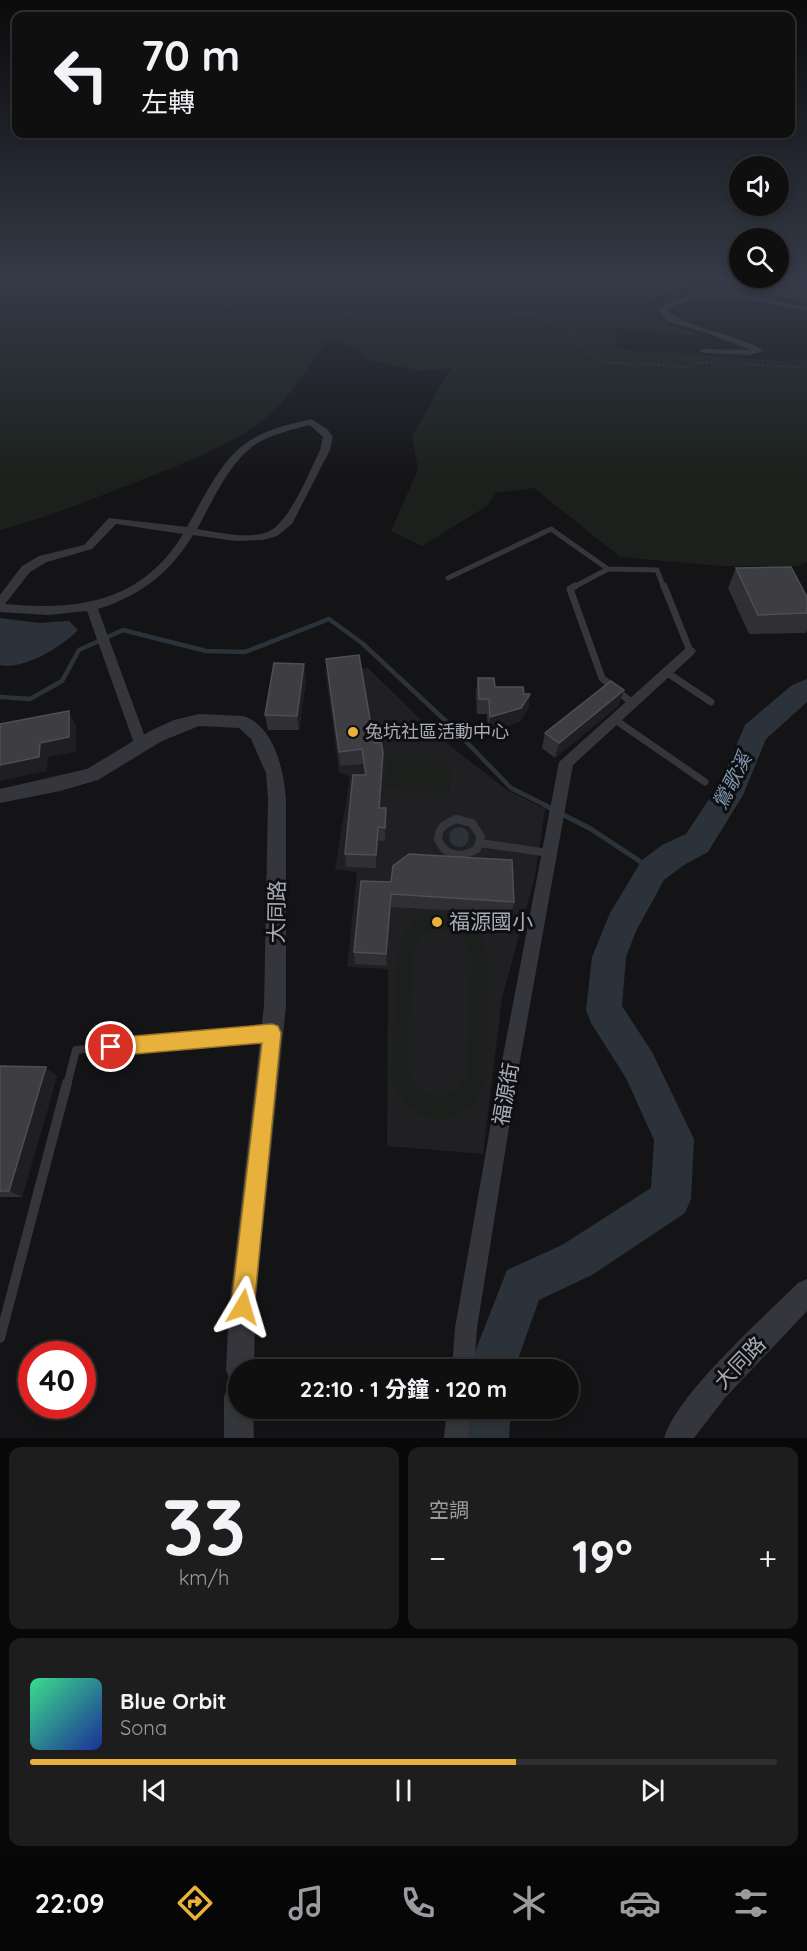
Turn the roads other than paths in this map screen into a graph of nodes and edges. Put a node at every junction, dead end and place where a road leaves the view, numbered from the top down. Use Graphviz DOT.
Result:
graph roads {
  1 [pos="750,347"];
  2 [pos="704,351"];
  3 [pos="190,531"];
  4 [pos="608,570"];
  5 [pos="448,578"];
  6 [pos="0,603"];
  7 [pos="0,608"];
  8 [pos="92,608"];
  9 [pos="690,651"];
  10 [pos="666,672"];
  11 [pos="711,702"];
  12 [pos="632,703"];
  13 [pos="614,719"];
  14 [pos="141,745"];
  15 [pos="705,782"];
  16 [pos="0,796"];
  17 [pos="480,843"];
  18 [pos="549,853"];
  19 [pos="272,1033"];
  20 [pos="807,1292"];
  21 [pos="0,1338"];
  22 [pos="241,1359"];
  23 [pos="464,1359"];
  24 [pos="239,1419"];
  25 [pos="458,1419"];
  26 [pos="239,1438"];
  27 [pos="456,1438"];
  28 [pos="679,1438"];
  1 -- 2 [label="street"];
  3 -- 3 [label="street"];
  3 -- 6 [label="street"];
  3 -- 8 [label="street"];
  4 -- 5 [label="lane"];
  4 -- 9 [label="lane"];
  4 -- 12 [label="lane"];
  7 -- 8 [label="street"];
  8 -- 14 [label="street"];
  9 -- 10 [label="street, 福源街"];
  10 -- 11 [label="lane"];
  10 -- 12 [label="street, 福源街"];
  12 -- 13 [label="street, 福源街"];
  13 -- 15 [label="lane"];
  13 -- 18 [label="street, 福源街"];
  14 -- 16 [label="street, 大同路"];
  14 -- 19 [label="street, 大同路"];
  17 -- 17 [label="lane"];
  17 -- 18 [label="lane"];
  18 -- 23 [label="street, 福源街"];
  19 -- 21 [label="lane"];
  19 -- 22 [label="street, 大同路"];
  20 -- 28 [label="street, 大同路"];
  24 -- 26 [label="street"];
  25 -- 27 [label="street"];
}
